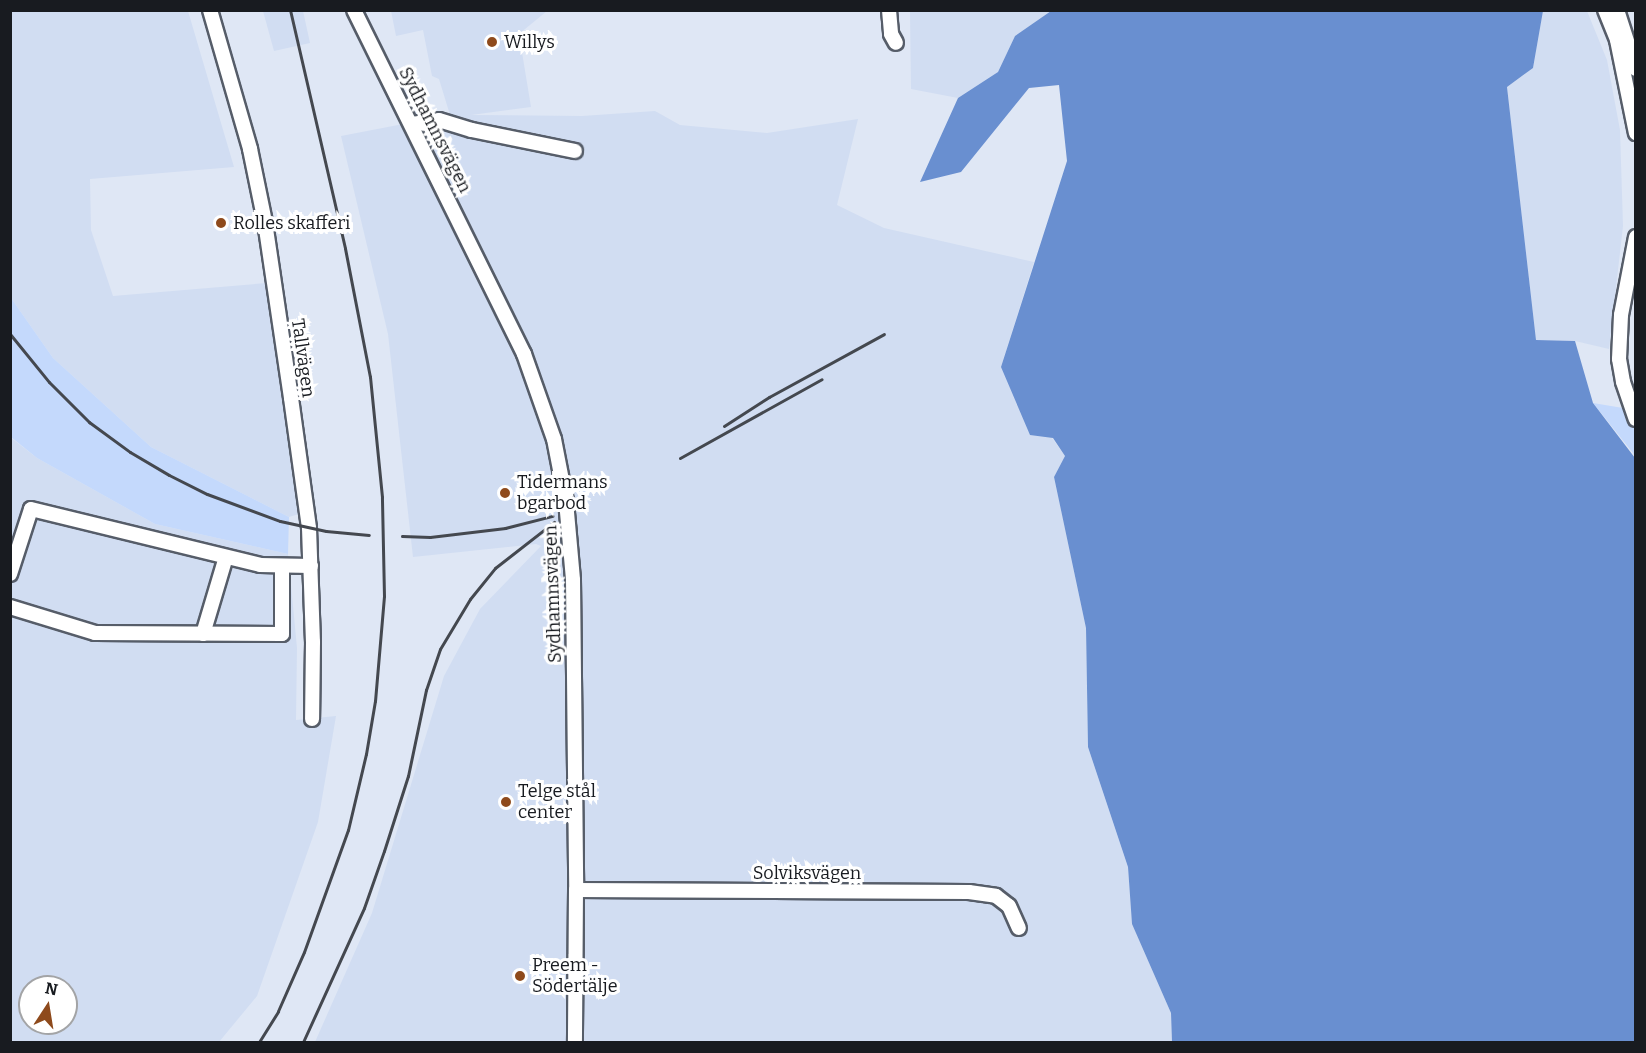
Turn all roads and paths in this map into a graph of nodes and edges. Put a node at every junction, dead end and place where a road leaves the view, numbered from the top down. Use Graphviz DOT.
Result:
graph roads {
  1 [pos="210,10"];
  2 [pos="354,10"];
  3 [pos="889,10"];
  4 [pos="1605,10"];
  5 [pos="1617,10"];
  6 [pos="896,43"];
  7 [pos="1635,69"];
  8 [pos="412,124"];
  9 [pos="1635,133"];
  10 [pos="575,151"];
  11 [pos="1635,237"];
  12 [pos="1635,419"];
  13 [pos="226,557"];
  14 [pos="282,566"];
  15 [pos="311,566"];
  16 [pos="10,574"];
  17 [pos="10,607"];
  18 [pos="203,634"];
  19 [pos="312,718"];
  20 [pos="576,890"];
  21 [pos="1019,928"];
  22 [pos="575,1042"];
  1 -- 15 [label="street, Tallvägen"];
  2 -- 8 [label="street, Sydhamnsvägen"];
  3 -- 6 [label="street"];
  4 -- 9 [label="street"];
  5 -- 7 [label="street"];
  8 -- 10 [label="street"];
  8 -- 20 [label="street, Sydhamnsvägen"];
  11 -- 12 [label="street"];
  13 -- 14 [label="street"];
  13 -- 16 [label="street"];
  13 -- 18 [label="street"];
  14 -- 15 [label="street"];
  14 -- 18 [label="street"];
  15 -- 19 [label="street, Tallvägen"];
  17 -- 18 [label="street"];
  20 -- 21 [label="street, Solviksvägen"];
  20 -- 22 [label="street, Sydhamnsvägen"];
}
